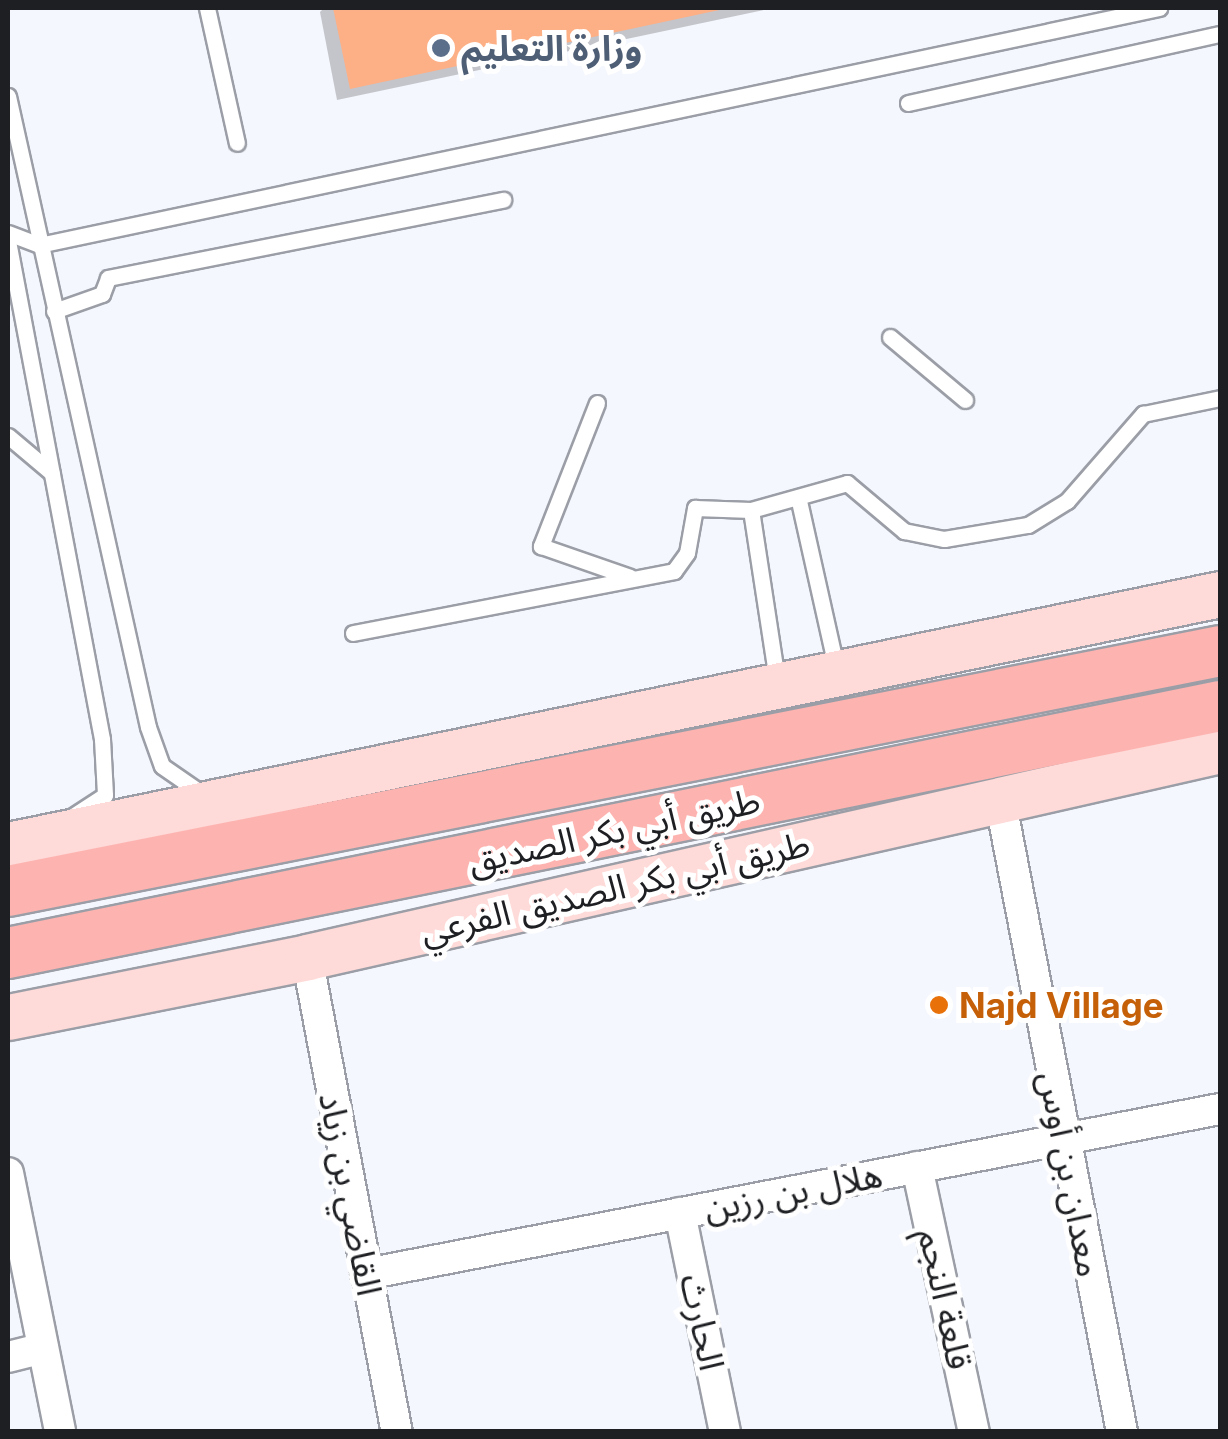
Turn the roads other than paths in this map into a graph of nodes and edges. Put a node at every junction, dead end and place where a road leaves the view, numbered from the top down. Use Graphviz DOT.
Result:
graph roads {
  1 [pos="207,8"];
  2 [pos="1159,8"];
  3 [pos="1220,34"];
  4 [pos="8,96"];
  5 [pos="908,103"];
  6 [pos="237,144"];
  7 [pos="503,200"];
  8 [pos="8,233"];
  9 [pos="8,242"];
  10 [pos="38,245"];
  11 [pos="54,312"];
  12 [pos="890,336"];
  13 [pos="1220,398"];
  14 [pos="964,400"];
  15 [pos="597,403"];
  16 [pos="8,436"];
  17 [pos="52,473"];
  18 [pos="799,501"];
  19 [pos="751,510"];
  20 [pos="634,578"];
  21 [pos="1220,594"];
  22 [pos="354,634"];
  23 [pos="1220,651"];
  24 [pos="838,676"];
  25 [pos="778,688"];
  26 [pos="1220,706"];
  27 [pos="1220,750"];
  28 [pos="1000,799"];
  29 [pos="211,800"];
  30 [pos="22,842"];
  31 [pos="8,891"];
  32 [pos="8,953"];
  33 [pos="307,956"];
  34 [pos="8,1018"];
  35 [pos="1220,1109"];
  36 [pos="1063,1139"];
  37 [pos="917,1167"];
  38 [pos="8,1172"];
  39 [pos="680,1214"];
  40 [pos="366,1274"];
  41 [pos="43,1348"];
  42 [pos="8,1357"];
  43 [pos="60,1432"];
  44 [pos="398,1432"];
  45 [pos="725,1432"];
  46 [pos="974,1432"];
  47 [pos="1122,1432"];
  1 -- 6 [label="lane"];
  2 -- 10 [label="lane"];
  3 -- 5 [label="lane"];
  4 -- 10 [label="lane"];
  7 -- 11 [label="lane"];
  8 -- 10 [label="lane"];
  9 -- 17 [label="lane"];
  10 -- 11 [label="lane"];
  11 -- 29 [label="lane"];
  12 -- 14 [label="lane"];
  13 -- 18 [label="lane"];
  15 -- 20 [label="lane"];
  16 -- 17 [label="lane"];
  17 -- 30 [label="lane"];
  18 -- 19 [label="lane"];
  18 -- 24 [label="lane"];
  19 -- 20 [label="lane"];
  19 -- 25 [label="lane"];
  20 -- 22 [label="lane"];
  21 -- 24 [label="street"];
  23 -- 31 [label="main road, طريق أبي بكر الصديق"];
  24 -- 25 [label="street"];
  25 -- 29 [label="street"];
  26 -- 32 [label="main road, طريق أبي بكر الصديق"];
  27 -- 28 [label="street, طريق أبي بكر الصديق الفرعي"];
  28 -- 33 [label="street, طريق أبي بكر الصديق الفرعي"];
  28 -- 36 [label="street, معدان بن أوس"];
  29 -- 30 [label="street"];
  33 -- 34 [label="street, طريق أبي بكر الصديق الفرعي"];
  33 -- 40 [label="street, القاضي بن زياد"];
  35 -- 36 [label="street, هلال بن رزين"];
  36 -- 37 [label="street, هلال بن رزين"];
  36 -- 47 [label="street, معدان بن أوس"];
  37 -- 39 [label="street, هلال بن رزين"];
  37 -- 46 [label="street, قلعة النجم"];
  38 -- 41 [label="street"];
  39 -- 40 [label="street, هلال بن رزين"];
  39 -- 45 [label="street, الحارث"];
  40 -- 44 [label="street, القاضي بن زياد"];
  41 -- 42 [label="street"];
  41 -- 43 [label="street"];
}
